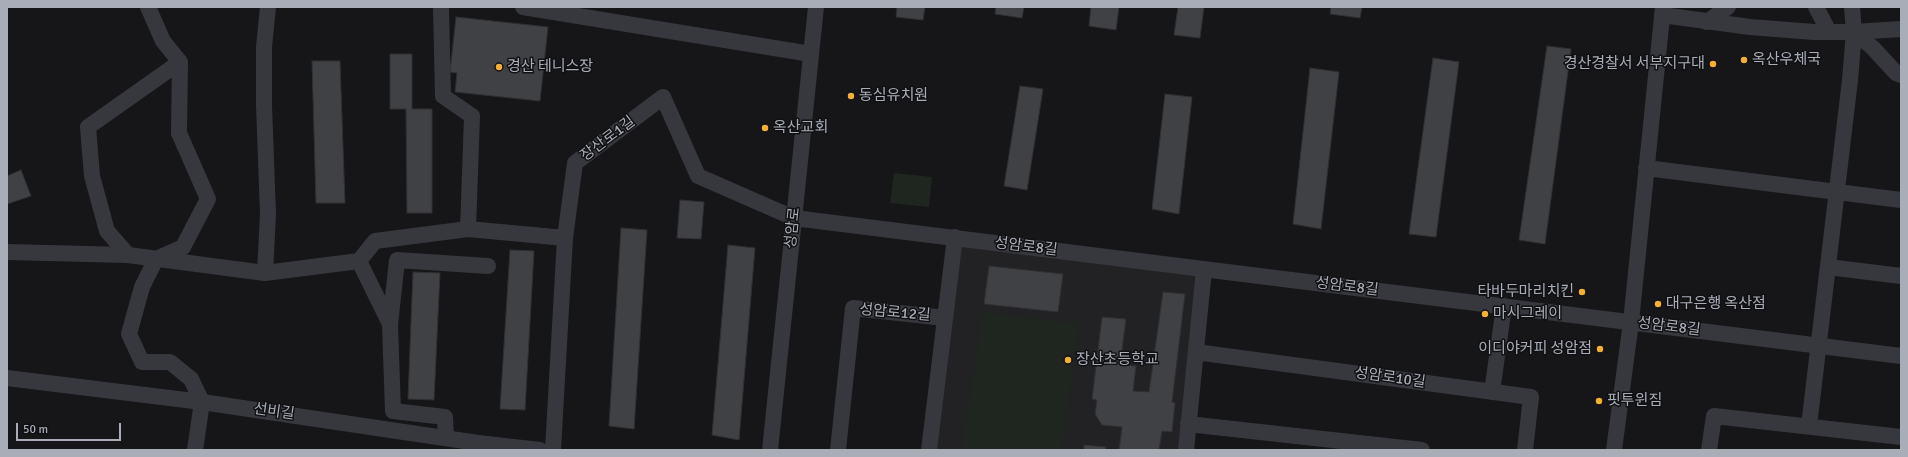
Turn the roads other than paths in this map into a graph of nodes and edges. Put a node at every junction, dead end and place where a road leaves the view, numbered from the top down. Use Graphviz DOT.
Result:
graph roads {
  1 [pos="148,7"];
  2 [pos="268,7"];
  3 [pos="441,7"];
  4 [pos="523,7"];
  5 [pos="816,7"];
  6 [pos="1728,7"];
  7 [pos="1816,7"];
  8 [pos="1852,7"];
  9 [pos="1663,11"];
  10 [pos="1707,22"];
  11 [pos="1901,29"];
  12 [pos="1829,32"];
  13 [pos="1854,32"];
  14 [pos="811,54"];
  15 [pos="180,62"];
  16 [pos="1901,75"];
  17 [pos="663,98"];
  18 [pos="1646,168"];
  19 [pos="1836,192"];
  20 [pos="1901,200"];
  21 [pos="794,218"];
  22 [pos="468,229"];
  23 [pos="955,237"];
  24 [pos="565,238"];
  25 [pos="7,252"];
  26 [pos="128,255"];
  27 [pos="156,259"];
  28 [pos="359,261"];
  29 [pos="488,266"];
  30 [pos="1828,267"];
  31 [pos="1204,270"];
  32 [pos="265,273"];
  33 [pos="1901,276"];
  34 [pos="1504,306"];
  35 [pos="945,318"];
  36 [pos="1631,322"];
  37 [pos="390,325"];
  38 [pos="1818,346"];
  39 [pos="1196,352"];
  40 [pos="1901,356"];
  41 [pos="7,378"];
  42 [pos="1492,392"];
  43 [pos="202,402"];
  44 [pos="1188,424"];
  45 [pos="1809,426"];
  46 [pos="446,437"];
  47 [pos="1901,437"];
  48 [pos="478,446"];
  49 [pos="195,450"];
  50 [pos="540,450"];
  51 [pos="553,450"];
  52 [pos="770,450"];
  53 [pos="838,450"];
  54 [pos="929,450"];
  55 [pos="1186,450"];
  56 [pos="1422,450"];
  57 [pos="1525,450"];
  58 [pos="1614,450"];
  59 [pos="1709,450"];
  1 -- 15 [label="street"];
  2 -- 32 [label="street"];
  3 -- 22 [label="street"];
  4 -- 14 [label="street"];
  5 -- 14 [label="street, 성암로"];
  6 -- 10 [label="street"];
  7 -- 12 [label="street"];
  8 -- 13 [label="street"];
  9 -- 10 [label="street"];
  9 -- 18 [label="street"];
  10 -- 12 [label="street"];
  11 -- 13 [label="street"];
  12 -- 13 [label="street"];
  13 -- 16 [label="street"];
  13 -- 19 [label="street"];
  14 -- 21 [label="street, 성암로"];
  15 -- 26 [label="street"];
  15 -- 27 [label="street"];
  17 -- 21 [label="street, 성암로8길"];
  17 -- 24 [label="street, 장산로1길"];
  18 -- 19 [label="street"];
  18 -- 36 [label="street"];
  19 -- 20 [label="street"];
  19 -- 30 [label="street"];
  21 -- 23 [label="street, 성암로8길"];
  21 -- 52 [label="street, 성암로"];
  22 -- 24 [label="street"];
  22 -- 28 [label="street"];
  23 -- 31 [label="street, 성암로8길"];
  23 -- 35 [label="street"];
  24 -- 51 [label="street, 장산로1길"];
  25 -- 26 [label="street"];
  26 -- 27 [label="street"];
  27 -- 32 [label="street"];
  27 -- 43 [label="street"];
  28 -- 32 [label="street"];
  28 -- 37 [label="street"];
  29 -- 37 [label="street"];
  30 -- 33 [label="street"];
  30 -- 38 [label="street"];
  31 -- 34 [label="street, 성암로8길"];
  31 -- 39 [label="street"];
  34 -- 36 [label="street, 성암로8길"];
  34 -- 42 [label="street"];
  35 -- 53 [label="street, 성암로12길"];
  35 -- 54 [label="street, 성암로12길"];
  36 -- 38 [label="street, 성암로8길"];
  36 -- 58 [label="street"];
  37 -- 46 [label="street"];
  38 -- 40 [label="street, 성암로8길"];
  38 -- 45 [label="street"];
  39 -- 42 [label="street, 성암로10길"];
  39 -- 44 [label="street"];
  41 -- 43 [label="street, 선비길"];
  42 -- 57 [label="street, 성암로10길"];
  43 -- 46 [label="street, 선비길"];
  43 -- 49 [label="street"];
  44 -- 55 [label="street"];
  44 -- 56 [label="street"];
  45 -- 47 [label="street"];
  45 -- 59 [label="street"];
  46 -- 48 [label="street, 선비길"];
  48 -- 50 [label="street, 선비길"];
}
